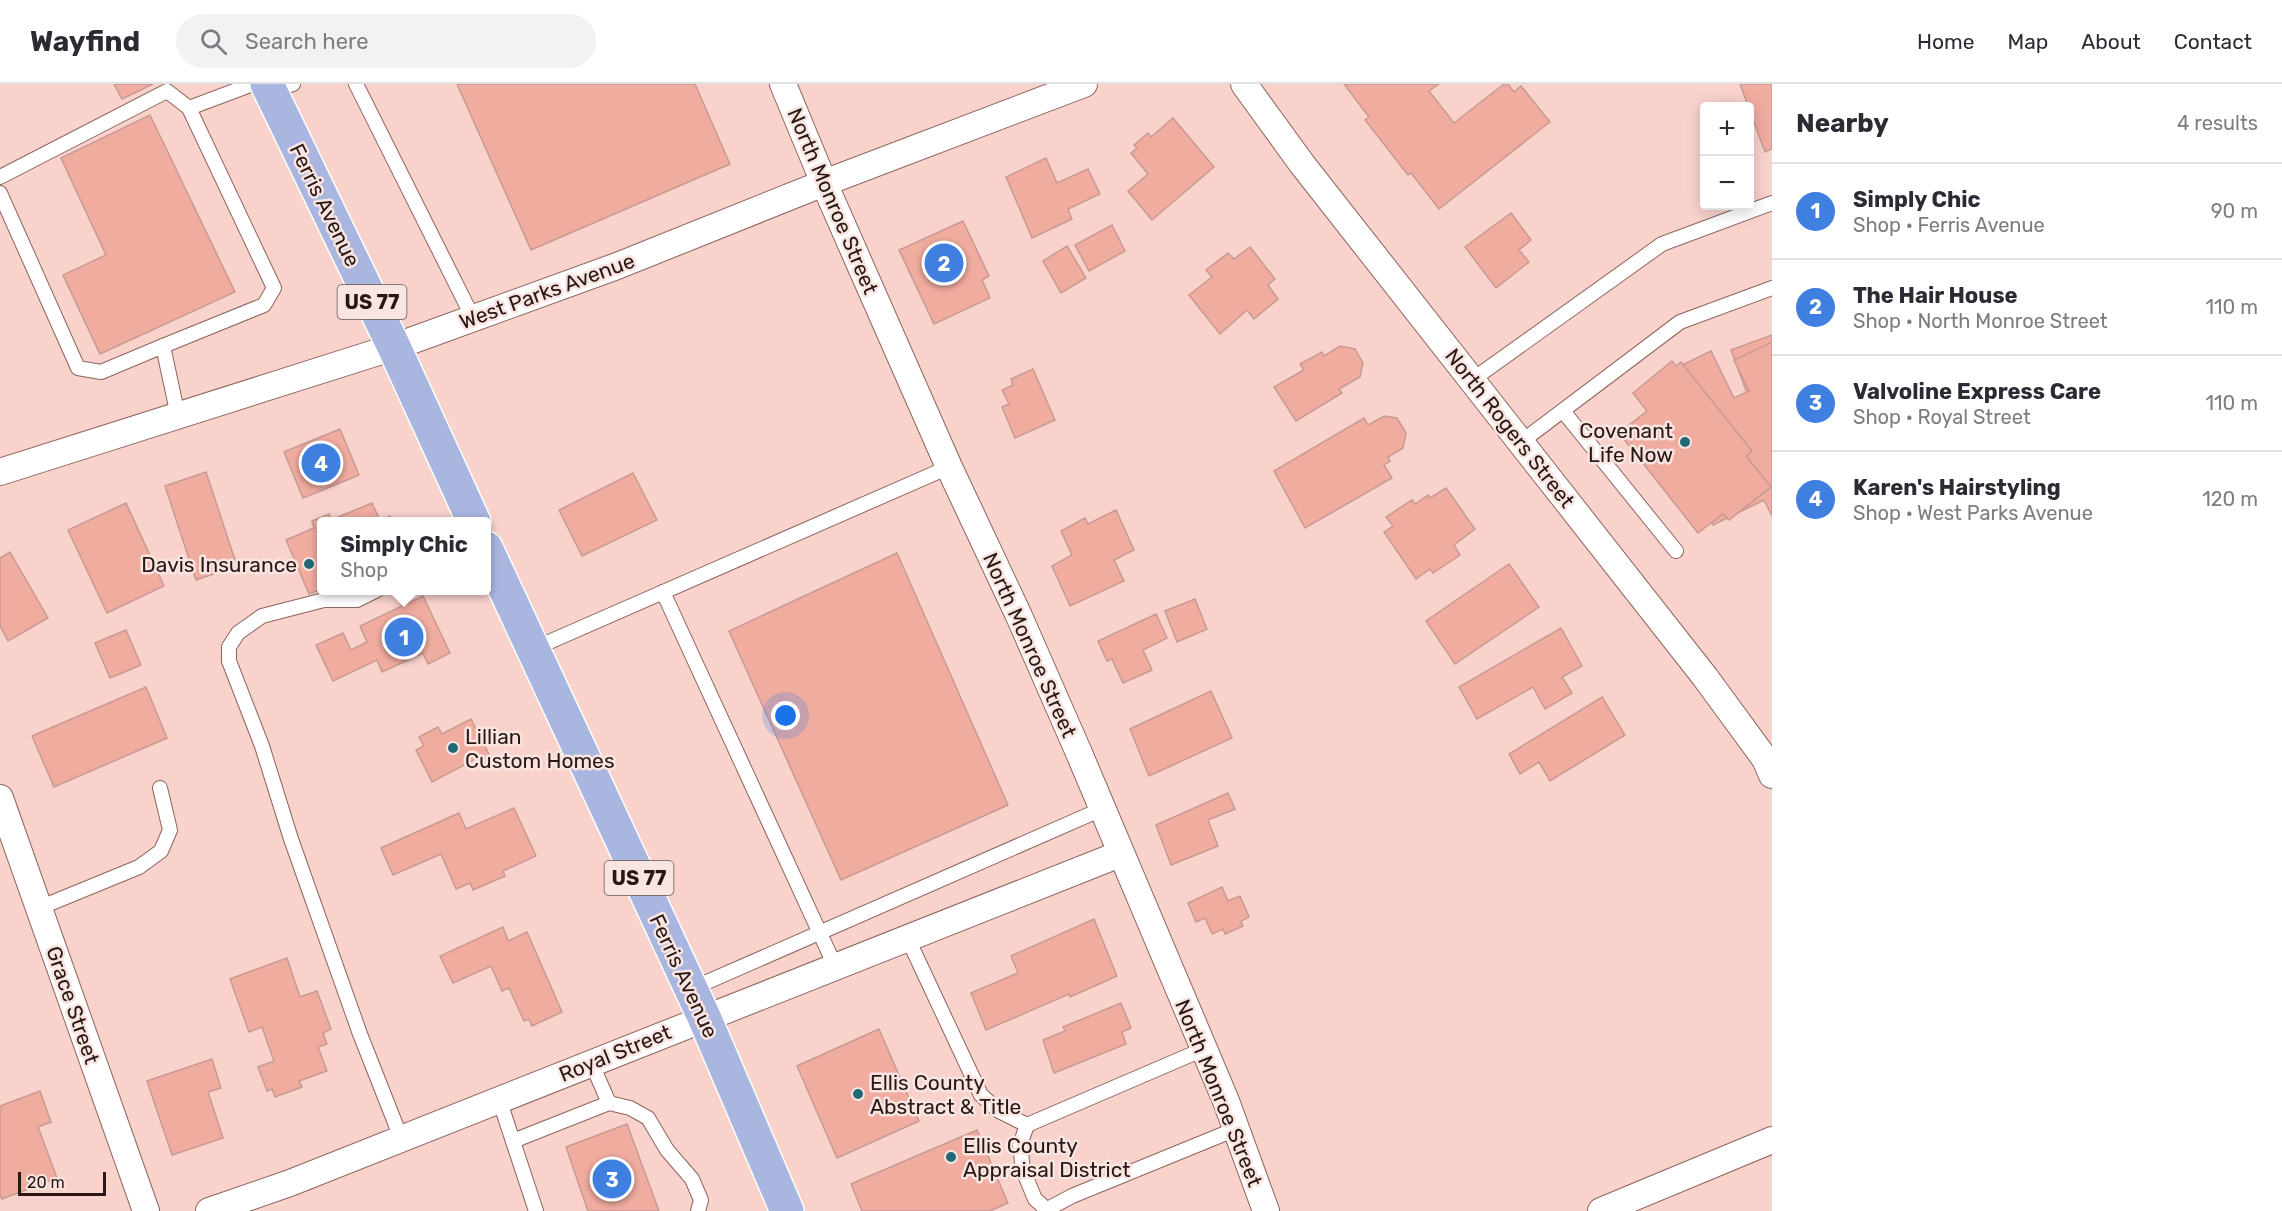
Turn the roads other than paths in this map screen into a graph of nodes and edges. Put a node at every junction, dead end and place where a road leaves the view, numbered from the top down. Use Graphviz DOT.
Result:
graph roads {
  1 [pos="356,84"];
  2 [pos="783,84"];
  3 [pos="1084,84"];
  4 [pos="1244,84"];
  5 [pos="271,86"];
  6 [pos="189,108"];
  7 [pos="0,177"];
  8 [pos="824,183"];
  9 [pos="0,194"];
  10 [pos="1772,203"];
  11 [pos="1772,288"];
  12 [pos="473,318"];
  13 [pos="163,346"];
  14 [pos="394,347"];
  15 [pos="1472,380"];
  16 [pos="1563,411"];
  17 [pos="178,416"];
  18 [pos="1521,442"];
  19 [pos="949,467"];
  20 [pos="0,472"];
  21 [pos="472,517"];
  22 [pos="1676,551"];
  23 [pos="491,559"];
  24 [pos="663,592"];
  25 [pos="368,595"];
  26 [pos="533,649"];
  27 [pos="1768,759"];
  28 [pos="160,788"];
  29 [pos="0,798"];
  30 [pos="1102,809"];
  31 [pos="1120,854"];
  32 [pos="39,908"];
  33 [pos="820,934"];
  34 [pos="908,939"];
  35 [pos="835,966"];
  36 [pos="697,1003"];
  37 [pos="1204,1049"];
  38 [pos="591,1062"];
  39 [pos="499,1099"];
  40 [pos="609,1103"];
  41 [pos="1027,1125"];
  42 [pos="1236,1129"];
  43 [pos="400,1138"];
  44 [pos="1772,1140"];
  45 [pos="513,1142"];
  46 [pos="1045,1210"];
  47 [pos="146,1211"];
  48 [pos="209,1211"];
  49 [pos="536,1211"];
  50 [pos="698,1211"];
  51 [pos="787,1211"];
  52 [pos="1266,1211"];
  53 [pos="1601,1211"];
  1 -- 12 [label="lane"];
  2 -- 8 [label="street, North Monroe Street"];
  3 -- 8 [label="street, West Parks Avenue"];
  4 -- 15 [label="street, North Rogers Street"];
  5 -- 6 [label="lane"];
  5 -- 14 [label="main road, Ferris Avenue / US 77"];
  6 -- 7 [label="lane"];
  6 -- 13 [label="lane"];
  8 -- 12 [label="street, West Parks Avenue"];
  8 -- 19 [label="street, North Monroe Street"];
  9 -- 13 [label="lane"];
  10 -- 15 [label="lane"];
  11 -- 16 [label="lane"];
  12 -- 14 [label="street, West Parks Avenue"];
  13 -- 17 [label="lane"];
  14 -- 17 [label="street, West Parks Avenue"];
  14 -- 21 [label="main road, Ferris Avenue / US 77"];
  15 -- 18 [label="street, North Rogers Street"];
  16 -- 18 [label="lane"];
  16 -- 22 [label="lane"];
  17 -- 20 [label="street, West Parks Avenue"];
  18 -- 27 [label="street, North Rogers Street"];
  19 -- 24 [label="lane"];
  19 -- 30 [label="street, North Monroe Street"];
  23 -- 26 [label="main road, Ferris Avenue / US 77"];
  24 -- 26 [label="lane"];
  24 -- 33 [label="lane"];
  25 -- 43 [label="lane"];
  26 -- 36 [label="main road, Ferris Avenue / US 77"];
  28 -- 32 [label="lane"];
  29 -- 32 [label="street, Grace Street"];
  30 -- 31 [label="street, North Monroe Street"];
  30 -- 33 [label="lane"];
  31 -- 34 [label="street, Royal Street"];
  31 -- 37 [label="street, North Monroe Street"];
  32 -- 47 [label="street, Grace Street"];
  33 -- 35 [label="lane"];
  33 -- 36 [label="lane"];
  34 -- 35 [label="street, Royal Street"];
  34 -- 41 [label="lane"];
  35 -- 36 [label="street, Royal Street"];
  36 -- 38 [label="street, Royal Street"];
  36 -- 51 [label="main road, Ferris Avenue / US 77"];
  37 -- 41 [label="lane"];
  37 -- 42 [label="street, North Monroe Street"];
  38 -- 39 [label="street, Royal Street"];
  38 -- 40 [label="lane"];
  39 -- 43 [label="street, Royal Street"];
  39 -- 45 [label="lane"];
  40 -- 45 [label="lane"];
  40 -- 50 [label="lane"];
  41 -- 46 [label="lane"];
  42 -- 46 [label="lane"];
  42 -- 52 [label="street, North Monroe Street"];
  43 -- 48 [label="street, Royal Street"];
  44 -- 53 [label="street"];
  45 -- 49 [label="lane"];
}
